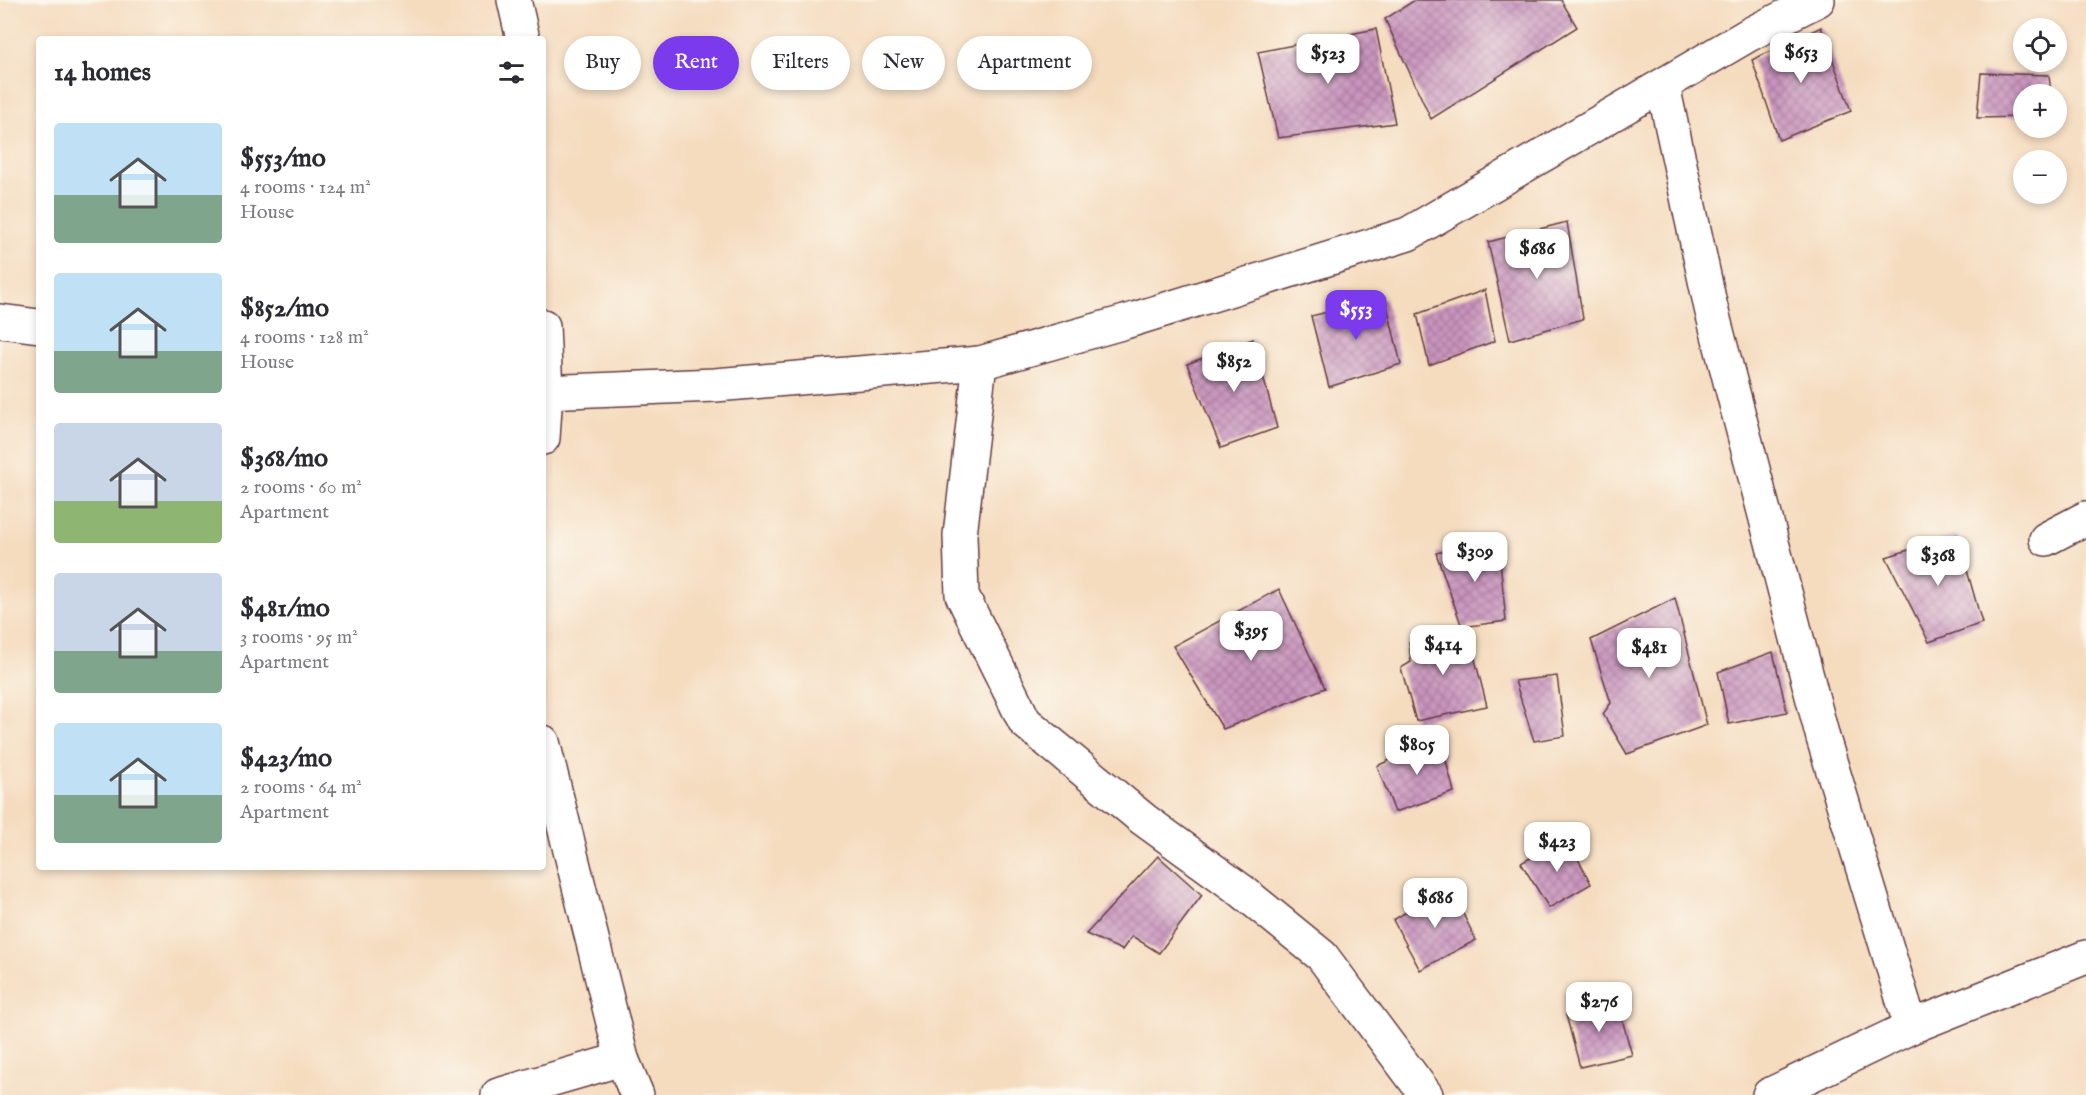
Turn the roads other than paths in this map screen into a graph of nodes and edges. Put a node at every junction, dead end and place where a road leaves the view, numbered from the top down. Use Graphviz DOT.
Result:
graph roads {
  1 [pos="514,0"];
  2 [pos="1818,0"];
  3 [pos="522,36"];
  4 [pos="1663,86"];
  5 [pos="0,321"];
  6 [pos="36,326"];
  7 [pos="980,363"];
  8 [pos="546,392"];
  9 [pos="2086,518"];
  10 [pos="2046,539"];
  11 [pos="546,754"];
  12 [pos="2086,957"];
  13 [pos="1911,1027"];
  14 [pos="622,1059"];
  15 [pos="498,1095"];
  16 [pos="637,1095"];
  17 [pos="1426,1095"];
  18 [pos="1769,1095"];
  1 -- 3 [label="street"];
  2 -- 4 [label="street"];
  4 -- 7 [label="street"];
  4 -- 13 [label="street"];
  5 -- 6 [label="street"];
  7 -- 8 [label="street"];
  7 -- 17 [label="street"];
  9 -- 10 [label="street"];
  11 -- 14 [label="street"];
  12 -- 13 [label="street"];
  13 -- 18 [label="street"];
  14 -- 15 [label="street"];
  14 -- 16 [label="street"];
}
